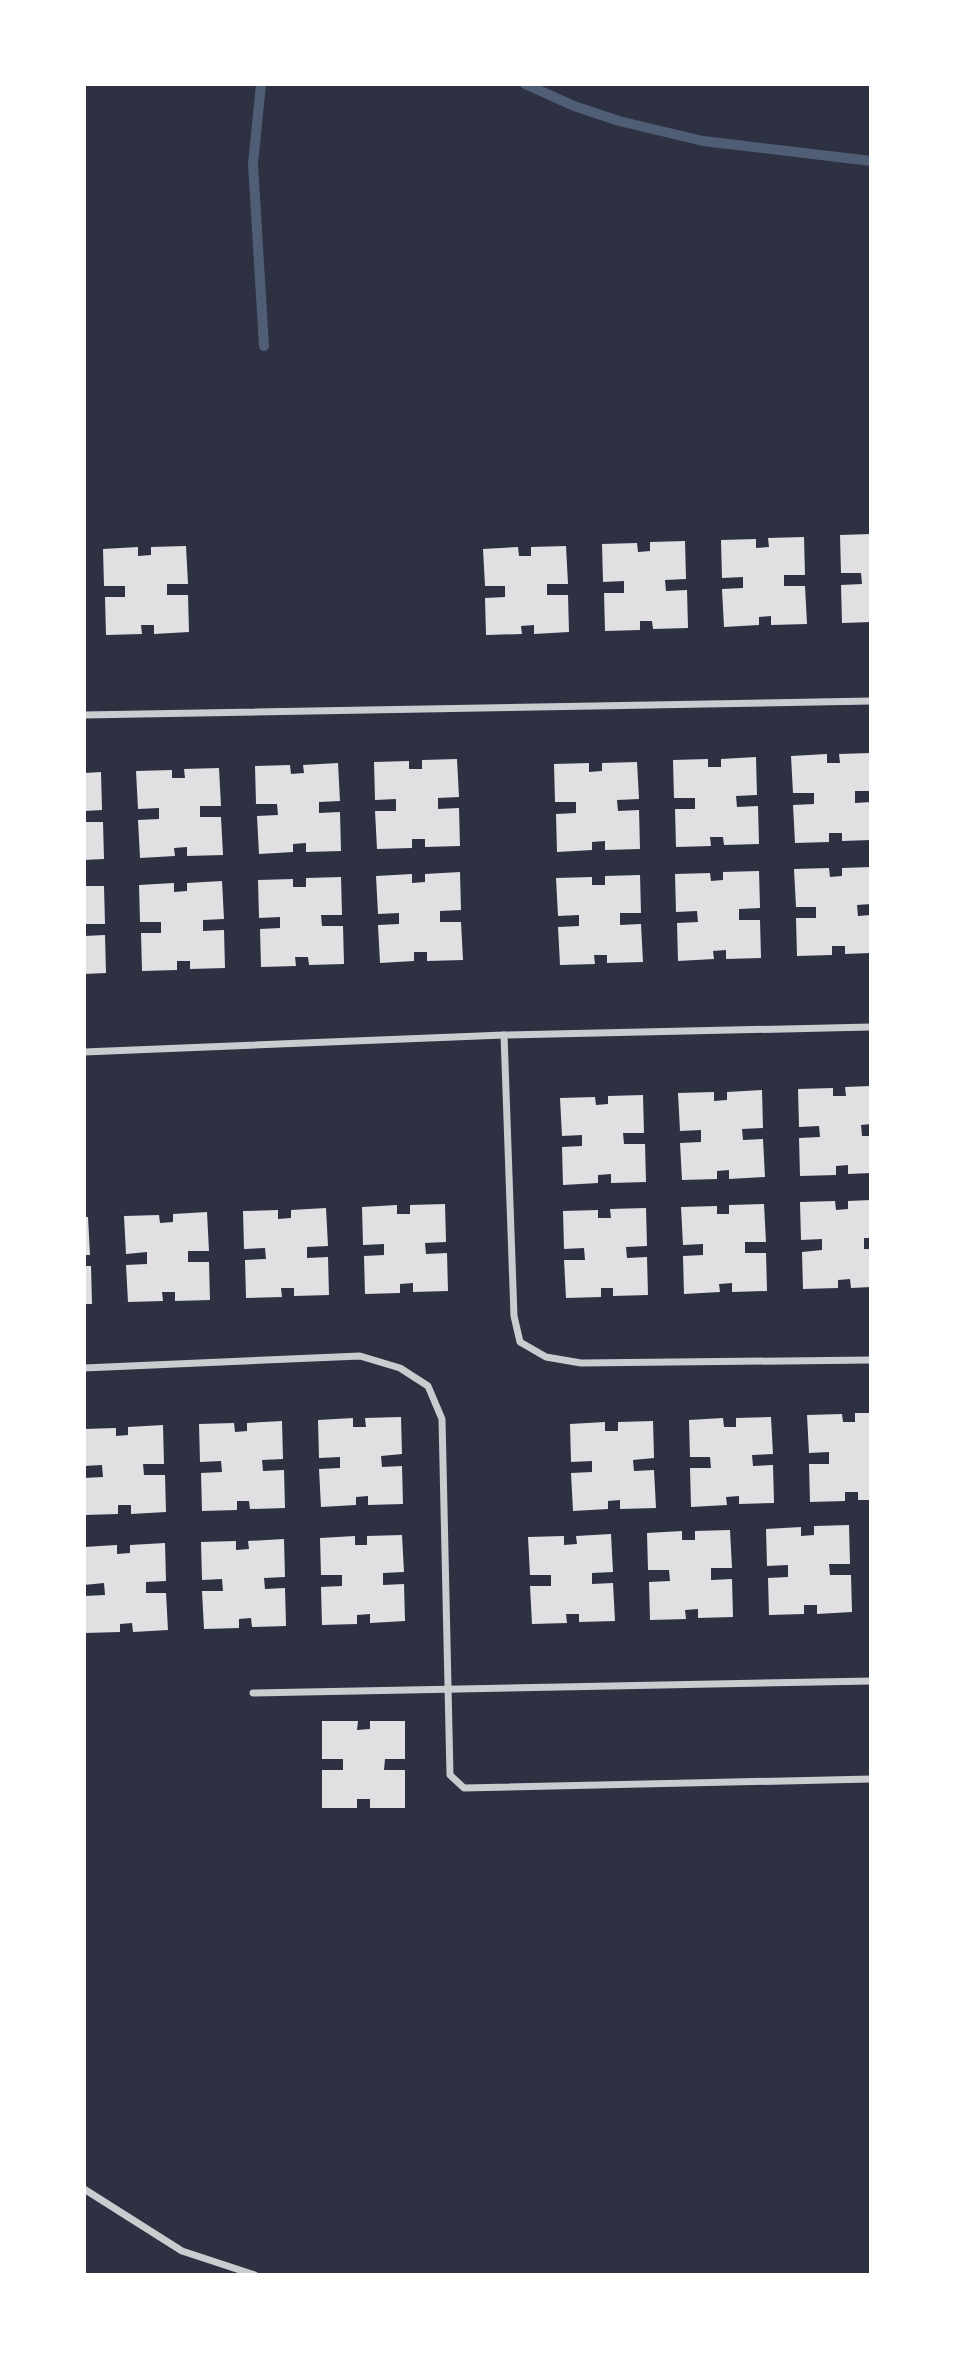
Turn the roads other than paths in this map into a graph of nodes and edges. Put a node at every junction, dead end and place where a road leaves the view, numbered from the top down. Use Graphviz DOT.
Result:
graph roads {
  1 [pos="871,701"];
  2 [pos="84,715"];
  3 [pos="871,1027"];
  4 [pos="504,1035"];
  5 [pos="84,1052"];
  6 [pos="871,1360"];
  7 [pos="84,1368"];
  8 [pos="871,1681"];
  9 [pos="448,1689"];
  10 [pos="253,1693"];
  11 [pos="871,1779"];
  12 [pos="84,2189"];
  13 [pos="256,2275"];
  1 -- 2 [label="street"];
  3 -- 4 [label="street"];
  4 -- 5 [label="street"];
  4 -- 6 [label="street"];
  7 -- 9 [label="street"];
  8 -- 9 [label="street"];
  9 -- 10 [label="street"];
  9 -- 11 [label="street"];
  12 -- 13 [label="street"];
}
